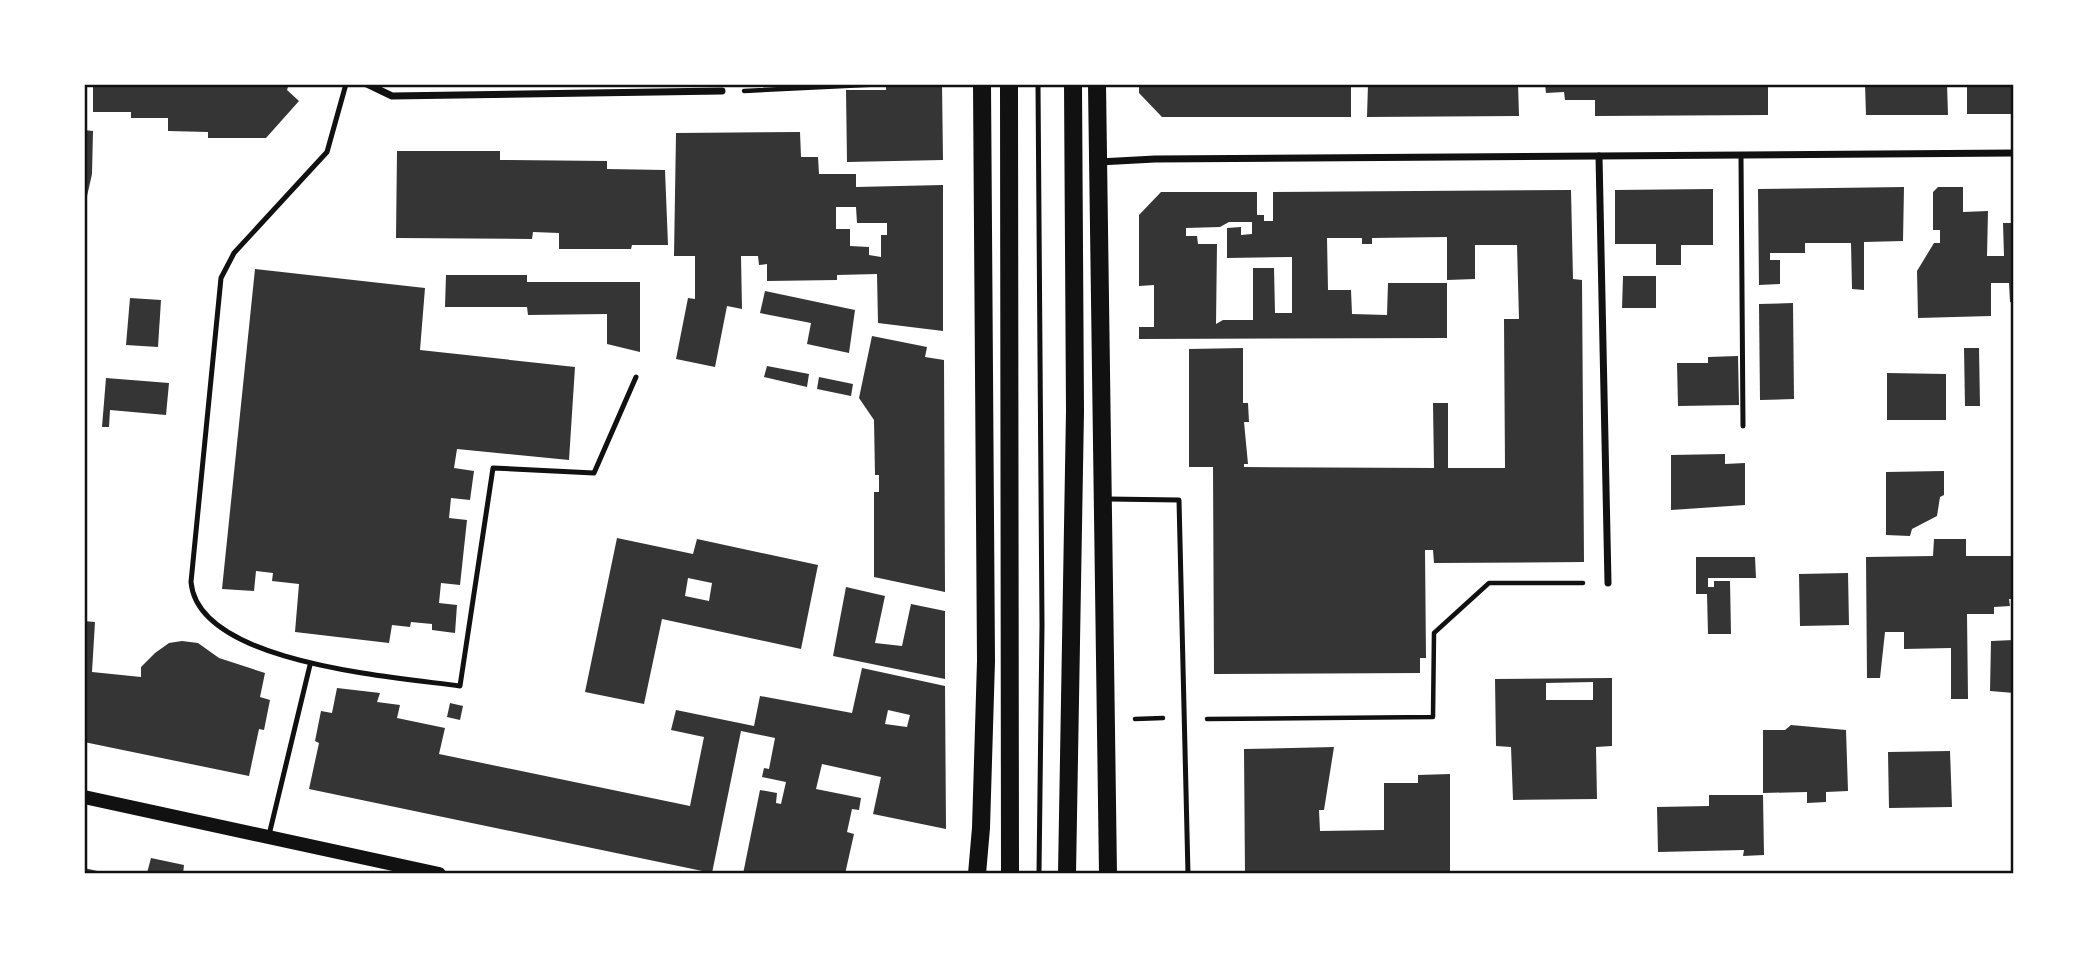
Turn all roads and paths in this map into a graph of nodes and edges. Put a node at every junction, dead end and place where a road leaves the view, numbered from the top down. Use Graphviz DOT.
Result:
graph roads {
  1 [pos="346,84"];
  2 [pos="367,84"];
  3 [pos="887,84"];
  4 [pos="982,84"];
  5 [pos="1009,84"];
  6 [pos="1038,84"];
  7 [pos="1073,84"];
  8 [pos="1097,84"];
  9 [pos="722,92"];
  10 [pos="2014,153"];
  11 [pos="1598,156"];
  12 [pos="1741,156"];
  13 [pos="1098,162"];
  14 [pos="636,377"];
  15 [pos="1743,426"];
  16 [pos="1102,499"];
  17 [pos="1608,583"];
  18 [pos="310,665"];
  19 [pos="1185,719"];
  20 [pos="84,797"];
  21 [pos="269,838"];
  22 [pos="439,874"];
  23 [pos="977,874"];
  24 [pos="1010,874"];
  25 [pos="1040,874"];
  26 [pos="1067,874"];
  27 [pos="1108,874"];
  28 [pos="1188,874"];
  1 -- 18 [label="lane"];
  2 -- 9 [label="street"];
  3 -- 9 [label="path"];
  4 -- 23 [label="main road"];
  5 -- 24 [label="main road"];
  6 -- 25 [label="lane"];
  7 -- 26 [label="main road"];
  8 -- 13 [label="main road"];
  10 -- 12 [label="street"];
  11 -- 12 [label="street"];
  11 -- 13 [label="street"];
  11 -- 17 [label="street"];
  12 -- 15 [label="lane"];
  13 -- 16 [label="main road"];
  14 -- 18 [label="lane"];
  16 -- 19 [label="lane"];
  16 -- 27 [label="main road"];
  17 -- 19 [label="path"];
  18 -- 21 [label="lane"];
  19 -- 28 [label="lane"];
  20 -- 21 [label="main road"];
  21 -- 22 [label="main road"];
}
